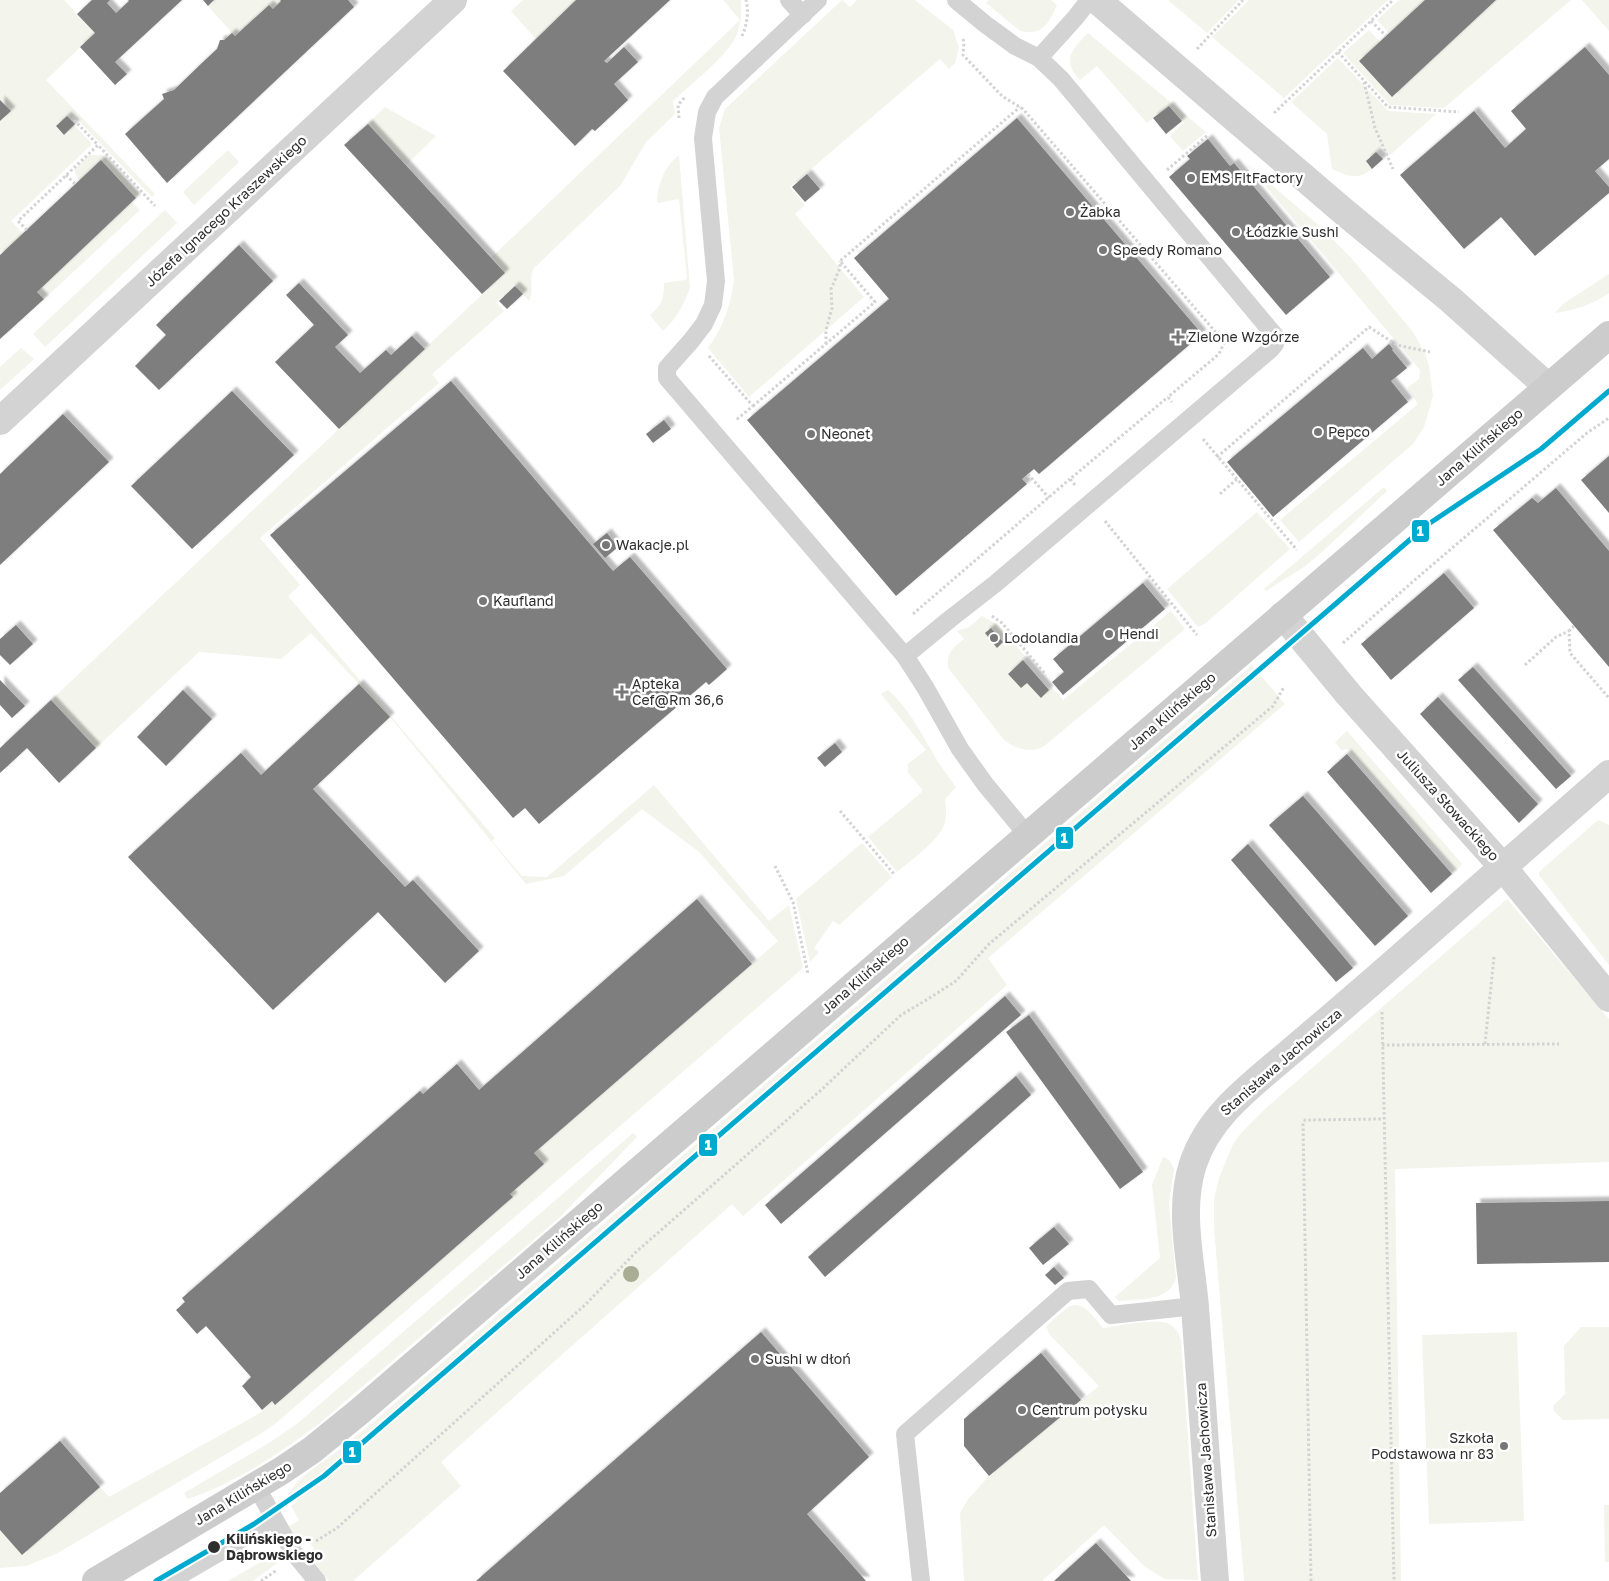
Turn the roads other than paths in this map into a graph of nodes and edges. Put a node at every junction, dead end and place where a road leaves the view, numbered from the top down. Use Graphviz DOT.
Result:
graph roads {
  1 [pos="453,0"];
  2 [pos="789,0"];
  3 [pos="818,0"];
  4 [pos="956,0"];
  5 [pos="1089,0"];
  6 [pos="1097,0"];
  7 [pos="802,14"];
  8 [pos="1039,58"];
  9 [pos="1609,335"];
  10 [pos="1548,387"];
  11 [pos="0,422"];
  12 [pos="1283,615"];
  13 [pos="905,656"];
  14 [pos="1609,774"];
  15 [pos="1028,836"];
  16 [pos="1502,866"];
  17 [pos="1609,998"];
  18 [pos="1195,1306"];
  19 [pos="256,1486"];
  20 [pos="270,1514"];
  21 [pos="95,1581"];
  22 [pos="170,1581"];
  23 [pos="318,1581"];
  24 [pos="921,1581"];
  25 [pos="1214,1581"];
  1 -- 11 [label="street, Józefa Ignacego Kraszewskiego"];
  2 -- 7 [label="lane"];
  3 -- 7 [label="lane"];
  4 -- 8 [label="lane"];
  5 -- 8 [label="lane"];
  6 -- 10 [label="street"];
  7 -- 13 [label="lane"];
  8 -- 13 [label="lane"];
  9 -- 10 [label="street, Jana Kilińskiego"];
  10 -- 12 [label="street, Jana Kilińskiego"];
  12 -- 15 [label="street, Jana Kilińskiego"];
  12 -- 16 [label="street, Juliusza Słowackiego"];
  13 -- 15 [label="lane"];
  14 -- 16 [label="street, Stanisława Jachowicza"];
  15 -- 19 [label="street, Jana Kilińskiego"];
  16 -- 17 [label="street, Juliusza Słowackiego"];
  16 -- 18 [label="street, Stanisława Jachowicza"];
  18 -- 24 [label="lane"];
  18 -- 25 [label="street, Stanisława Jachowicza"];
  19 -- 20 [label="lane"];
  19 -- 21 [label="street, Jana Kilińskiego"];
  20 -- 22 [label="lane"];
  20 -- 23 [label="lane"];
}
